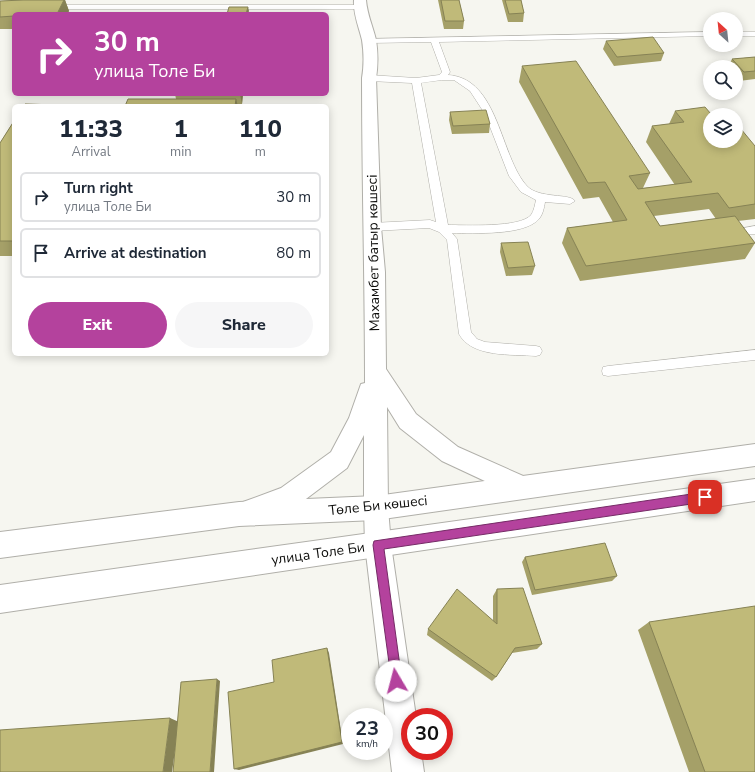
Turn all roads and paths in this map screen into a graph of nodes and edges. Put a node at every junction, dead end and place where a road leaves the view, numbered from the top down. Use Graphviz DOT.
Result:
graph roads {
  1 [pos="137,3"];
  2 [pos="360,3"];
  3 [pos="40,7"];
  4 [pos="703,34"];
  5 [pos="743,34"];
  6 [pos="755,34"];
  7 [pos="434,40"];
  8 [pos="369,42"];
  9 [pos="442,77"];
  10 [pos="369,78"];
  11 [pos="416,81"];
  12 [pos="541,198"];
  13 [pos="570,201"];
  14 [pos="372,227"];
  15 [pos="443,229"];
  16 [pos="536,351"];
  17 [pos="755,355"];
  18 [pos="375,370"];
  19 [pos="608,371"];
  20 [pos="755,455"];
  21 [pos="521,487"];
  22 [pos="755,490"];
  23 [pos="376,508"];
  24 [pos="239,514"];
  25 [pos="0,545"];
  26 [pos="378,545"];
  27 [pos="0,599"];
  28 [pos="408,772"];
  1 -- 2 [label="lane"];
  1 -- 3 [label="lane"];
  2 -- 8 [label="street, Махамбет батыр көшесі"];
  4 -- 7 [label="lane"];
  5 -- 6 [label="lane"];
  7 -- 8 [label="lane"];
  7 -- 9 [label="lane"];
  8 -- 10 [label="street, Махамбет батыр көшесі"];
  9 -- 11 [label="lane"];
  9 -- 12 [label="lane"];
  10 -- 11 [label="lane"];
  10 -- 14 [label="street, Махамбет батыр көшесі"];
  11 -- 15 [label="lane"];
  12 -- 13 [label="lane"];
  12 -- 15 [label="lane"];
  14 -- 15 [label="lane"];
  14 -- 18 [label="street, Махамбет батыр көшесі"];
  15 -- 16 [label="lane"];
  17 -- 19 [label="lane"];
  18 -- 21 [label="street"];
  18 -- 23 [label="street, Махамбет батыр көшесі"];
  18 -- 24 [label="street"];
  20 -- 21 [label="street, Төле Би көшесі"];
  21 -- 23 [label="street, Төле Би көшесі"];
  22 -- 26 [label="street, улица Толе Би"];
  23 -- 24 [label="street, Төле Би көшесі"];
  23 -- 26 [label="street, Махамбет батыр көшесі"];
  24 -- 25 [label="street, Төле Би көшесі"];
  26 -- 27 [label="street, улица Толе Би"];
  26 -- 28 [label="street, Махамбет батыр көшесі"];
}
